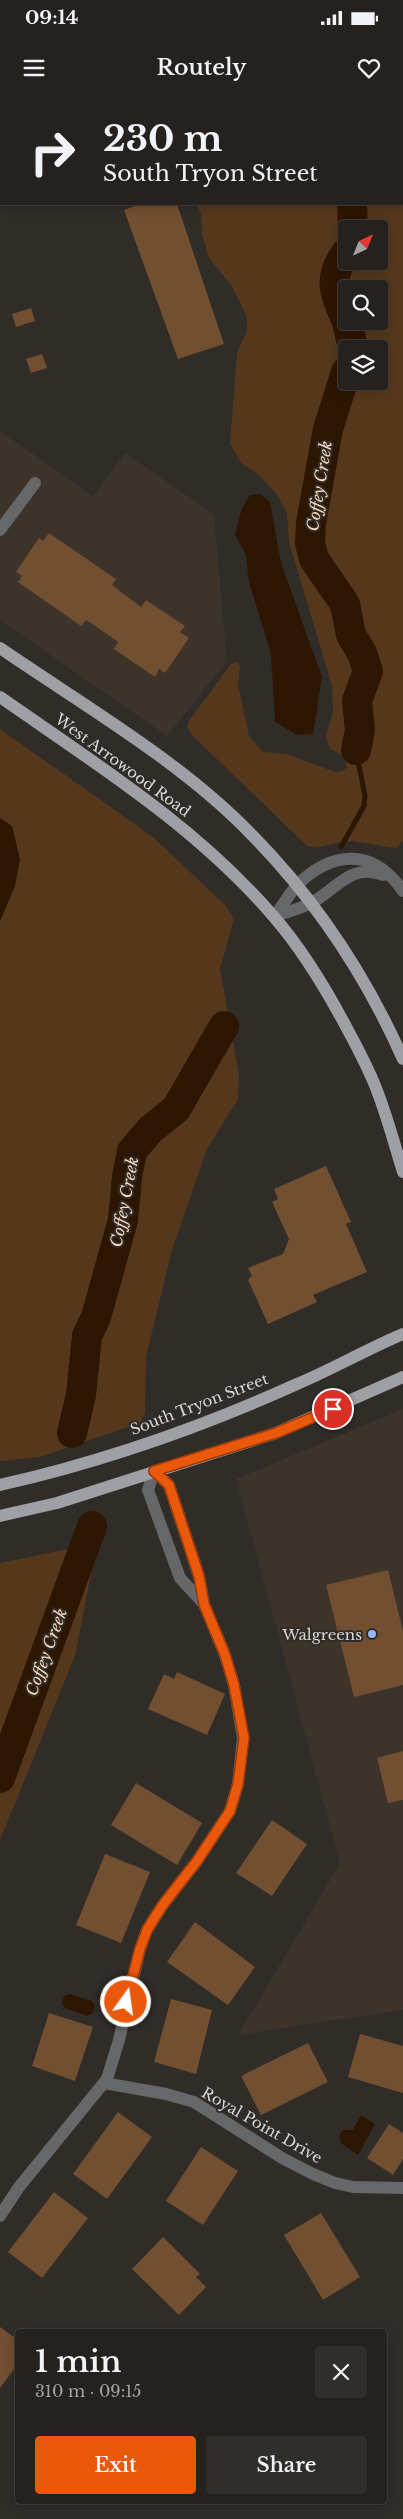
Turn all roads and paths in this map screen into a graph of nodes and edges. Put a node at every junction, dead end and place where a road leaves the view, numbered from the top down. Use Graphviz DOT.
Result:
graph roads {
  1 [pos="34,482"];
  2 [pos="0,530"];
  3 [pos="0,648"];
  4 [pos="0,697"];
  5 [pos="390,878"];
  6 [pos="297,886"];
  7 [pos="403,891"];
  8 [pos="312,903"];
  9 [pos="274,917"];
  10 [pos="403,1059"];
  11 [pos="403,1172"];
  12 [pos="403,1334"];
  13 [pos="403,1377"];
  14 [pos="154,1471"];
  15 [pos="0,1485"];
  16 [pos="0,1516"];
  17 [pos="204,1604"];
  18 [pos="104,2083"];
  19 [pos="403,2188"];
  20 [pos="0,2216"];
  1 -- 2 [label="street"];
  3 -- 6 [label="main road, West Arrowood Road"];
  4 -- 9 [label="main road, West Arrowood Road"];
  5 -- 6 [label="street"];
  5 -- 7 [label="street"];
  5 -- 8 [label="street"];
  6 -- 8 [label="main road, West Arrowood Road"];
  6 -- 9 [label="street"];
  8 -- 9 [label="street"];
  8 -- 10 [label="main road, West Arrowood Road"];
  9 -- 11 [label="main road, West Arrowood Road"];
  12 -- 15 [label="main road, South Tryon Street"];
  13 -- 14 [label="main road"];
  14 -- 16 [label="main road"];
  14 -- 17 [label="street"];
  14 -- 17 [label="street"];
  17 -- 18 [label="street"];
  18 -- 19 [label="street, Royal Point Drive"];
  18 -- 20 [label="street"];
}
